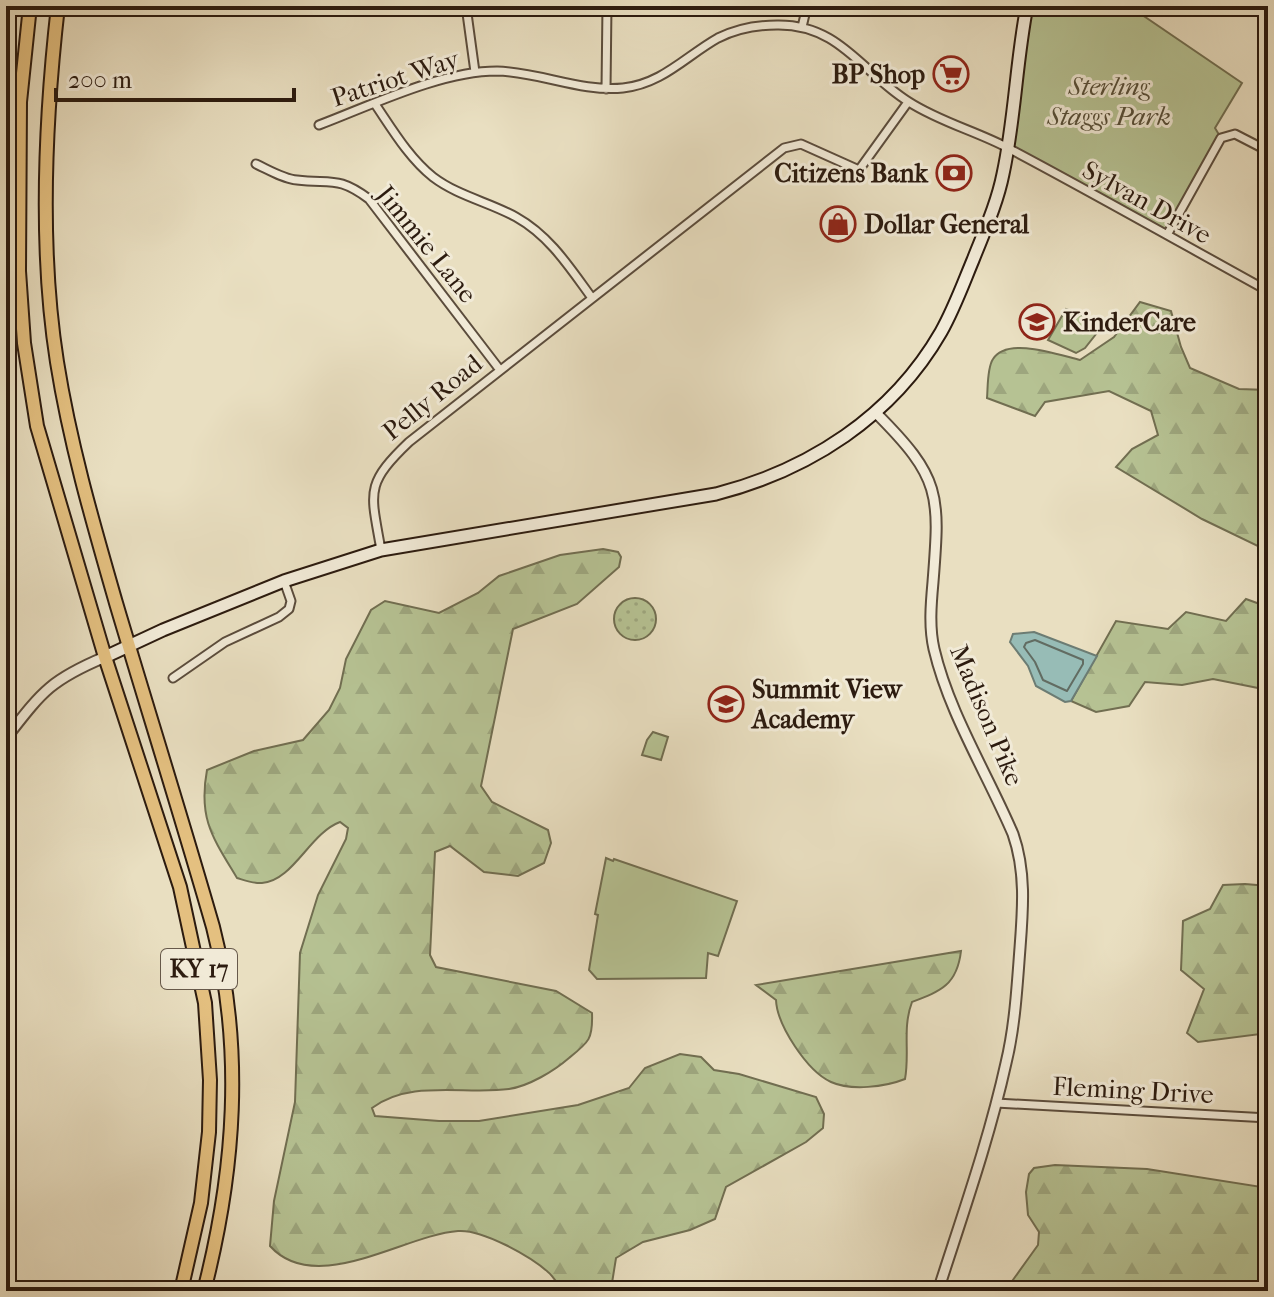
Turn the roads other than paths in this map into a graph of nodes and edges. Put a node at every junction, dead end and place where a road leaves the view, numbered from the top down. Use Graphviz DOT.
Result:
graph roads {
  1 [pos="30,6"];
  2 [pos="58,6"];
  3 [pos="466,6"];
  4 [pos="607,6"];
  5 [pos="807,6"];
  6 [pos="1027,6"];
  7 [pos="802,27"];
  8 [pos="475,72"];
  9 [pos="606,89"];
  10 [pos="908,102"];
  11 [pos="375,104"];
  12 [pos="319,125"];
  13 [pos="1008,148"];
  14 [pos="1268,151"];
  15 [pos="256,164"];
  16 [pos="1167,235"];
  17 [pos="1268,291"];
  18 [pos="592,298"];
  19 [pos="500,370"];
  20 [pos="876,413"];
  21 [pos="381,550"];
  22 [pos="284,581"];
  23 [pos="128,645"];
  24 [pos="105,657"];
  25 [pos="173,678"];
  26 [pos="6,738"];
  27 [pos="996,1103"];
  28 [pos="1268,1118"];
  29 [pos="181,1291"];
  30 [pos="204,1291"];
  31 [pos="938,1291"];
  1 -- 24 [label="main road, KY 17"];
  2 -- 23 [label="main road, KY 17"];
  3 -- 8 [label="street"];
  4 -- 9 [label="street"];
  5 -- 7 [label="street"];
  6 -- 13 [label="main road"];
  7 -- 9 [label="street, Patriot Way"];
  7 -- 10 [label="street, Patriot Way"];
  8 -- 9 [label="street, Patriot Way"];
  8 -- 11 [label="street, Patriot Way"];
  10 -- 13 [label="street, Patriot Way"];
  10 -- 18 [label="street, Pelly Road"];
  11 -- 12 [label="street, Patriot Way"];
  11 -- 18 [label="street"];
  13 -- 16 [label="street, Sylvan Drive"];
  13 -- 20 [label="main road"];
  14 -- 16 [label="street"];
  15 -- 19 [label="street, Jimmie Lane"];
  16 -- 17 [label="street, Sylvan Drive"];
  18 -- 19 [label="street, Pelly Road"];
  19 -- 21 [label="street, Pelly Road"];
  20 -- 21 [label="main road"];
  20 -- 27 [label="street, Madison Pike"];
  21 -- 22 [label="main road"];
  22 -- 23 [label="main road"];
  22 -- 25 [label="street"];
  23 -- 24 [label="main road"];
  23 -- 30 [label="main road, KY 17"];
  24 -- 26 [label="street"];
  24 -- 29 [label="main road, KY 17"];
  27 -- 28 [label="street, Fleming Drive"];
  27 -- 31 [label="street, Madison Pike"];
}
